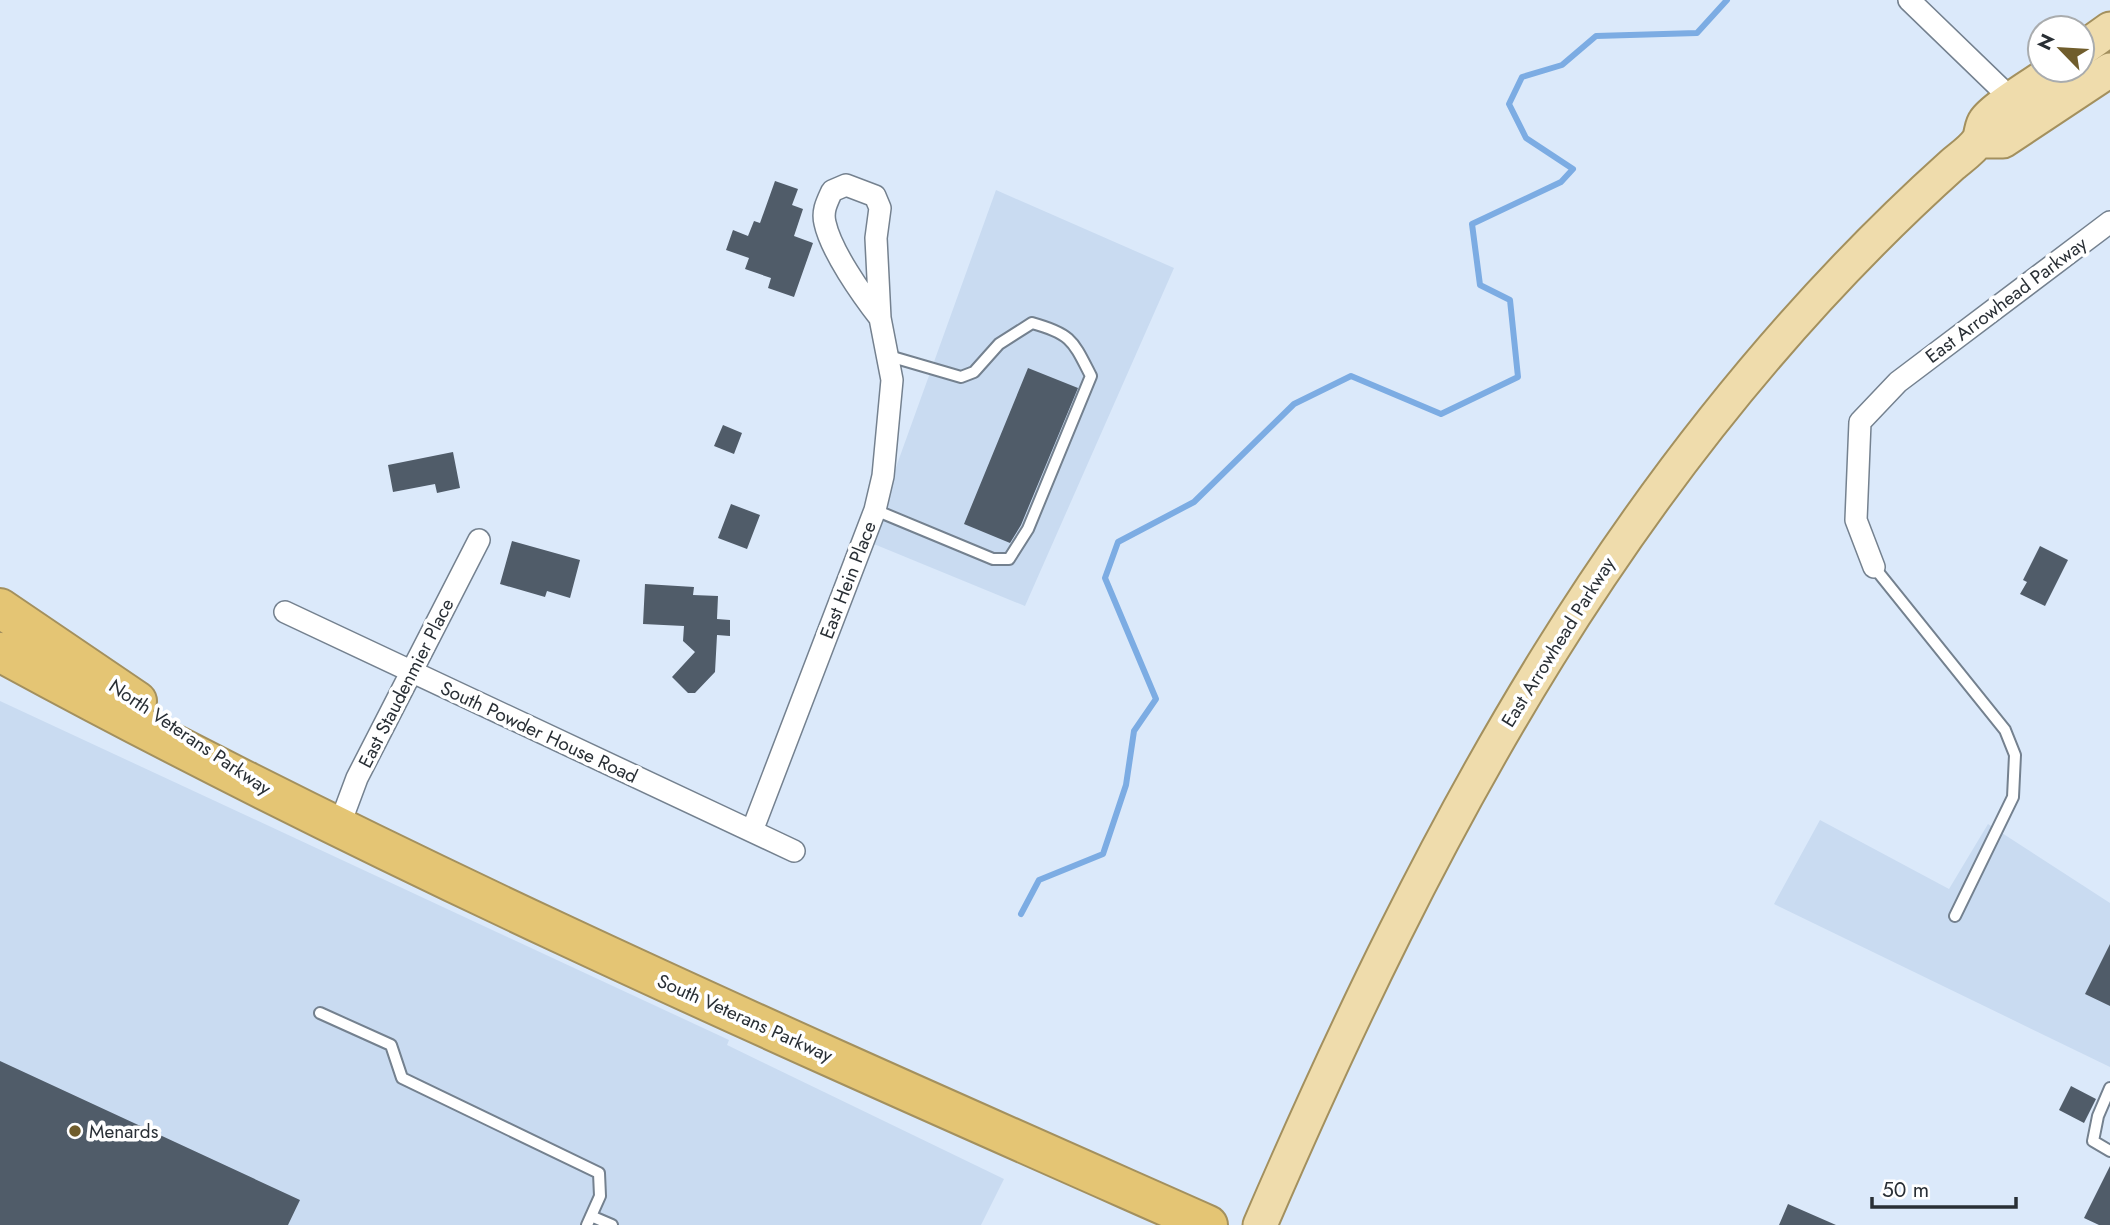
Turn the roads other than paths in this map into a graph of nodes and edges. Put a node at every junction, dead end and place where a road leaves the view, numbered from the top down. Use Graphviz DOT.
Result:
graph roads {
  1 [pos="1909,0"];
  2 [pos="2110,70"];
  3 [pos="2043,84"];
  4 [pos="2019,114"];
  5 [pos="2110,222"];
  6 [pos="880,318"];
  7 [pos="888,356"];
  8 [pos="875,510"];
  9 [pos="479,540"];
  10 [pos="1874,567"];
  11 [pos="0,608"];
  12 [pos="285,612"];
  13 [pos="0,652"];
  14 [pos="412,672"];
  15 [pos="286,803"];
  16 [pos="338,829"];
  17 [pos="752,831"];
  18 [pos="794,851"];
  19 [pos="1955,916"];
  20 [pos="320,1013"];
  21 [pos="2110,1088"];
  22 [pos="2110,1151"];
  23 [pos="589,1220"];
  24 [pos="612,1225"];
  25 [pos="1208,1225"];
  26 [pos="1260,1225"];
  1 -- 4 [label="street"];
  2 -- 4 [label="main road, East Arrowhead Parkway"];
  3 -- 4 [label="main road, East Arrowhead Parkway"];
  4 -- 26 [label="main road, East Arrowhead Parkway"];
  5 -- 10 [label="street, East Arrowhead Parkway"];
  6 -- 6 [label="street, East Hein Place"];
  6 -- 7 [label="street, East Hein Place"];
  7 -- 8 [label="street, East Hein Place"];
  7 -- 8 [label="lane"];
  8 -- 17 [label="street, East Hein Place"];
  9 -- 14 [label="street, East Staudenmier Place"];
  10 -- 19 [label="lane"];
  11 -- 15 [label="highway, North Veterans Parkway"];
  12 -- 14 [label="street, South Powder House Road"];
  13 -- 15 [label="highway, North Veterans Parkway"];
  14 -- 16 [label="street, East Staudenmier Place"];
  14 -- 17 [label="street, South Powder House Road"];
  15 -- 16 [label="highway, South Veterans Parkway"];
  16 -- 25 [label="highway, South Veterans Parkway"];
  17 -- 18 [label="street, South Powder House Road"];
  20 -- 23 [label="lane"];
  21 -- 22 [label="lane"];
  23 -- 24 [label="lane"];
}
